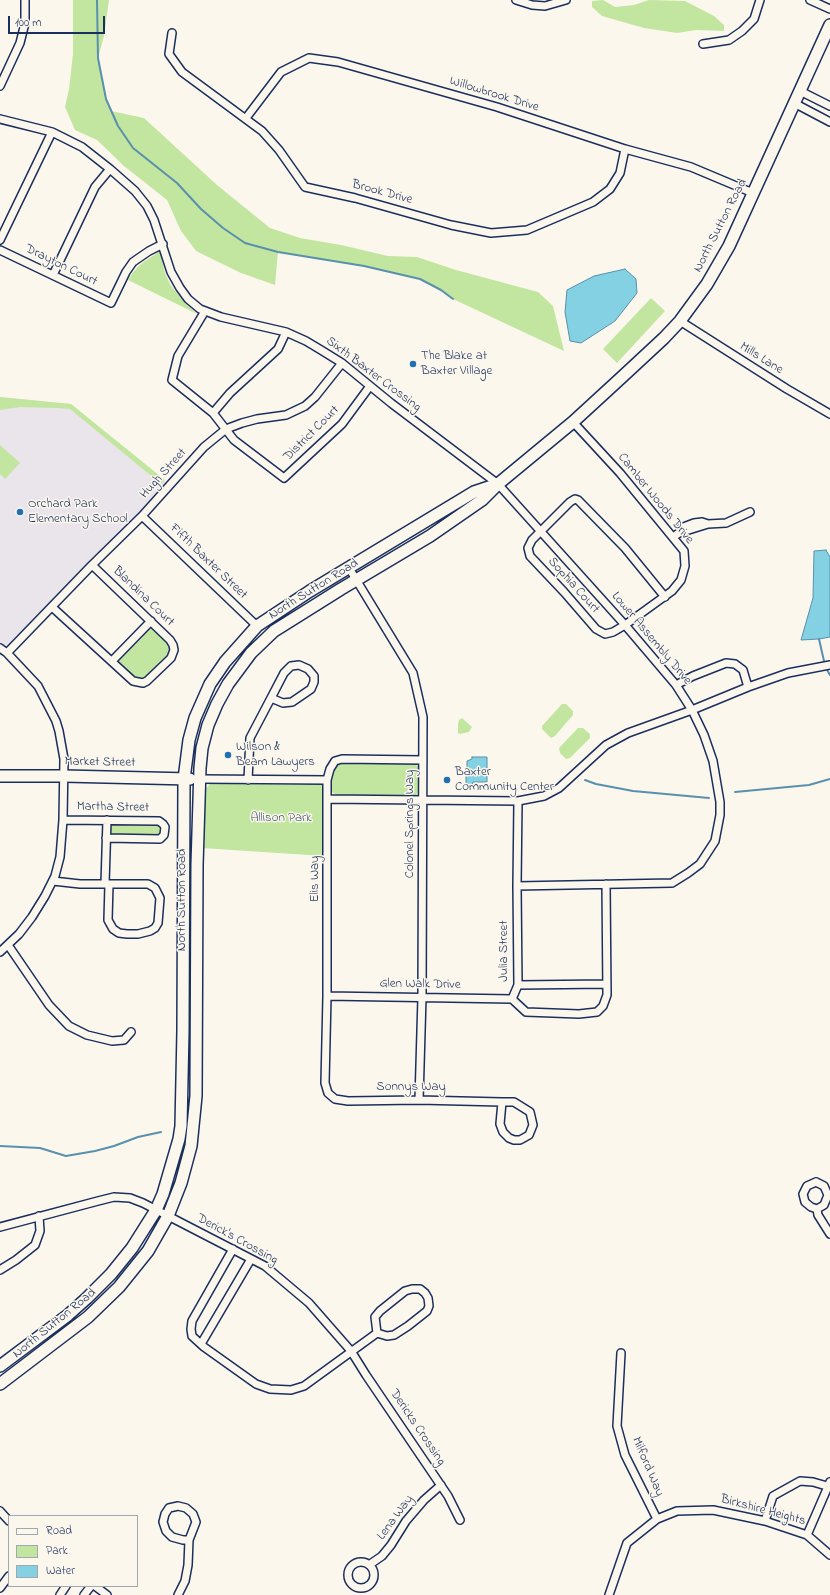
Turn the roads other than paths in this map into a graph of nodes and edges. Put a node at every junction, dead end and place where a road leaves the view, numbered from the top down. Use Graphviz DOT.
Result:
graph roads {
  1 [pos="25,0"];
  2 [pos="516,0"];
  3 [pos="566,0"];
  4 [pos="760,0"];
  5 [pos="810,0"];
  6 [pos="830,9"];
  7 [pos="830,25"];
  8 [pos="172,33"];
  9 [pos="703,44"];
  10 [pos="0,86"];
  11 [pos="800,91"];
  12 [pos="794,103"];
  13 [pos="830,106"];
  14 [pos="246,118"];
  15 [pos="0,119"];
  16 [pos="830,122"];
  17 [pos="52,132"];
  18 [pos="625,149"];
  19 [pos="110,169"];
  20 [pos="751,198"];
  21 [pos="0,240"];
  22 [pos="163,244"];
  23 [pos="0,250"];
  24 [pos="53,276"];
  25 [pos="205,311"];
  26 [pos="680,321"];
  27 [pos="286,332"];
  28 [pos="342,363"];
  29 [pos="370,386"];
  30 [pos="213,413"];
  31 [pos="830,414"];
  32 [pos="573,422"];
  33 [pos="226,429"];
  34 [pos="498,484"];
  35 [pos="750,512"];
  36 [pos="142,516"];
  37 [pos="540,532"];
  38 [pos="676,535"];
  39 [pos="92,565"];
  40 [pos="349,568"];
  41 [pos="356,580"];
  42 [pos="664,597"];
  43 [pos="52,607"];
  44 [pos="150,622"];
  45 [pos="625,625"];
  46 [pos="257,626"];
  47 [pos="0,648"];
  48 [pos="7,654"];
  49 [pos="112,661"];
  50 [pos="830,665"];
  51 [pos="676,685"];
  52 [pos="748,687"];
  53 [pos="271,698"];
  54 [pos="692,710"];
  55 [pos="423,760"];
  56 [pos="0,776"];
  57 [pos="64,776"];
  58 [pos="184,779"];
  59 [pos="199,780"];
  60 [pos="248,780"];
  61 [pos="327,780"];
  62 [pos="328,799"];
  63 [pos="423,800"];
  64 [pos="518,801"];
  65 [pos="63,820"];
  66 [pos="107,820"];
  67 [pos="106,838"];
  68 [pos="53,881"];
  69 [pos="107,884"];
  70 [pos="606,884"];
  71 [pos="517,886"];
  72 [pos="8,945"];
  73 [pos="0,952"];
  74 [pos="607,984"];
  75 [pos="518,985"];
  76 [pos="328,996"];
  77 [pos="422,997"];
  78 [pos="512,999"];
  79 [pos="131,1032"];
  80 [pos="327,1087"];
  81 [pos="419,1100"];
  82 [pos="502,1102"];
  83 [pos="817,1209"];
  84 [pos="156,1210"];
  85 [pos="39,1216"];
  86 [pos="168,1216"];
  87 [pos="0,1227"];
  88 [pos="830,1234"];
  89 [pos="233,1249"];
  90 [pos="251,1259"];
  91 [pos="0,1270"];
  92 [pos="377,1333"];
  93 [pos="201,1344"];
  94 [pos="351,1351"];
  95 [pos="621,1353"];
  96 [pos="0,1366"];
  97 [pos="0,1384"];
  98 [pos="829,1485"];
  99 [pos="441,1486"];
  100 [pos="0,1511"];
  101 [pos="656,1519"];
  102 [pos="8,1520"];
  103 [pos="460,1520"];
  104 [pos="765,1521"];
  105 [pos="807,1535"];
  106 [pos="189,1540"];
  107 [pos="830,1556"];
  108 [pos="370,1565"];
  109 [pos="8,1577"];
  110 [pos="90,1587"];
  111 [pos="96,1587"];
  112 [pos="0,1588"];
  113 [pos="84,1595"];
  114 [pos="107,1595"];
  115 [pos="178,1595"];
  116 [pos="609,1595"];
  1 -- 10 [label="street"];
  2 -- 3 [label="street"];
  4 -- 9 [label="street"];
  5 -- 6 [label="street"];
  7 -- 11 [label="main road, North Sutton Road"];
  8 -- 14 [label="street, Brook Drive"];
  11 -- 12 [label="main road, North Sutton Road"];
  11 -- 13 [label="street"];
  12 -- 16 [label="street"];
  12 -- 20 [label="main road, North Sutton Road"];
  14 -- 18 [label="street, Willowbrook Drive"];
  14 -- 18 [label="street, Brook Drive"];
  15 -- 17 [label="street, Sixth Baxter Crossing"];
  17 -- 19 [label="street, Sixth Baxter Crossing"];
  17 -- 21 [label="street"];
  18 -- 20 [label="street, Willowbrook Drive"];
  19 -- 22 [label="street, Sixth Baxter Crossing"];
  19 -- 24 [label="street"];
  20 -- 26 [label="main road, North Sutton Road"];
  22 -- 24 [label="street, Drayton Court"];
  22 -- 25 [label="street, Sixth Baxter Crossing"];
  23 -- 24 [label="street, Drayton Court"];
  25 -- 27 [label="street, Sixth Baxter Crossing"];
  25 -- 30 [label="street"];
  26 -- 31 [label="street, Mills Lane"];
  26 -- 32 [label="main road, North Sutton Road"];
  27 -- 28 [label="street, Sixth Baxter Crossing"];
  27 -- 30 [label="street"];
  28 -- 29 [label="street, Sixth Baxter Crossing"];
  28 -- 33 [label="street, Hugh Street"];
  29 -- 33 [label="street, District Court"];
  29 -- 34 [label="street, Sixth Baxter Crossing"];
  30 -- 33 [label="street"];
  32 -- 34 [label="main road, North Sutton Road"];
  32 -- 38 [label="street, Camber Woods Drive"];
  33 -- 36 [label="street, Hugh Street"];
  34 -- 37 [label="street, Lower Assembly Drive"];
  34 -- 40 [label="main road, North Sutton Road"];
  34 -- 41 [label="main road, North Sutton Road"];
  35 -- 38 [label="street"];
  36 -- 39 [label="street, Hugh Street"];
  36 -- 46 [label="street, Fifth Baxter Street"];
  37 -- 42 [label="street, Sophia Court"];
  37 -- 45 [label="street, Lower Assembly Drive"];
  37 -- 45 [label="street, Sophia Court"];
  38 -- 42 [label="street, Camber Woods Drive"];
  39 -- 43 [label="street, Hugh Street"];
  39 -- 44 [label="street, Blandina Court"];
  40 -- 41 [label="street, Colonel Springs Way"];
  40 -- 46 [label="main road, North Sutton Road"];
  41 -- 55 [label="street, Colonel Springs Way"];
  41 -- 59 [label="main road, North Sutton Road"];
  42 -- 45 [label="street, Camber Woods Drive"];
  43 -- 48 [label="street, Hugh Street"];
  43 -- 49 [label="street, Blandina Court"];
  44 -- 49 [label="street"];
  44 -- 49 [label="street, Blandina Court"];
  45 -- 51 [label="street, Lower Assembly Drive"];
  46 -- 58 [label="main road, North Sutton Road"];
  47 -- 48 [label="street"];
  48 -- 57 [label="street"];
  50 -- 52 [label="street"];
  51 -- 52 [label="street"];
  51 -- 54 [label="street, Lower Assembly Drive"];
  52 -- 54 [label="street"];
  53 -- 53 [label="street"];
  53 -- 60 [label="street"];
  54 -- 64 [label="street"];
  54 -- 70 [label="street, Lower Assembly Drive"];
  55 -- 61 [label="street, Elis Way"];
  55 -- 63 [label="street, Colonel Springs Way"];
  56 -- 57 [label="main road, Market Street"];
  57 -- 58 [label="main road, Market Street"];
  57 -- 65 [label="street"];
  58 -- 59 [label="main road, Market Street"];
  58 -- 84 [label="main road, North Sutton Road"];
  59 -- 60 [label="street"];
  59 -- 86 [label="main road, North Sutton Road"];
  60 -- 61 [label="street"];
  61 -- 62 [label="street, Elis Way"];
  62 -- 63 [label="street"];
  62 -- 76 [label="street, Elis Way"];
  63 -- 64 [label="street"];
  63 -- 77 [label="street, Colonel Springs Way"];
  64 -- 71 [label="street, Julia Street"];
  65 -- 66 [label="street, Martha Street"];
  65 -- 68 [label="street"];
  66 -- 67 [label="street, Martha Street"];
  66 -- 67 [label="street, Martha Street"];
  67 -- 69 [label="street, Martha Street"];
  68 -- 69 [label="street"];
  68 -- 72 [label="street"];
  69 -- 69 [label="street"];
  70 -- 71 [label="street, Lower Assembly Drive"];
  70 -- 74 [label="street, Julia Street"];
  71 -- 75 [label="street, Julia Street"];
  72 -- 73 [label="street"];
  72 -- 79 [label="street"];
  74 -- 75 [label="street"];
  74 -- 78 [label="street, Julia Street"];
  75 -- 78 [label="street, Julia Street"];
  76 -- 77 [label="street, Glen Walk Drive"];
  76 -- 80 [label="street, Elis Way"];
  77 -- 78 [label="street, Glen Walk Drive"];
  77 -- 81 [label="street, Colonel Springs Way"];
  80 -- 81 [label="street, Sonnys Way"];
  81 -- 82 [label="street, Sonnys Way"];
  82 -- 82 [label="street, Sonnys Way"];
  83 -- 88 [label="street"];
  84 -- 85 [label="street, Derick's Crossing"];
  84 -- 86 [label="street, Derick's Crossing"];
  84 -- 96 [label="main road, North Sutton Road"];
  85 -- 87 [label="street, Derick's Crossing"];
  85 -- 91 [label="street"];
  86 -- 89 [label="street, Derick's Crossing"];
  86 -- 97 [label="main road, North Sutton Road"];
  89 -- 90 [label="street, Derick's Crossing"];
  89 -- 93 [label="street"];
  90 -- 93 [label="street"];
  90 -- 94 [label="street, Derick's Crossing"];
  92 -- 92 [label="street"];
  92 -- 94 [label="street"];
  93 -- 94 [label="street"];
  94 -- 99 [label="street, Dericks Crossing"];
  95 -- 101 [label="street, Milford Way"];
  98 -- 104 [label="street"];
  98 -- 105 [label="street"];
  99 -- 103 [label="street, Dericks Crossing"];
  99 -- 108 [label="street, Lena Way"];
  100 -- 102 [label="street"];
  101 -- 104 [label="street, Birkshire Heights"];
  101 -- 116 [label="street, Birkshire Heights"];
  104 -- 105 [label="street, Birkshire Heights"];
  105 -- 107 [label="street, Birkshire Heights"];
  106 -- 106 [label="street"];
  106 -- 115 [label="street"];
  109 -- 112 [label="street"];
  110 -- 113 [label="street"];
  111 -- 114 [label="street"];
}
